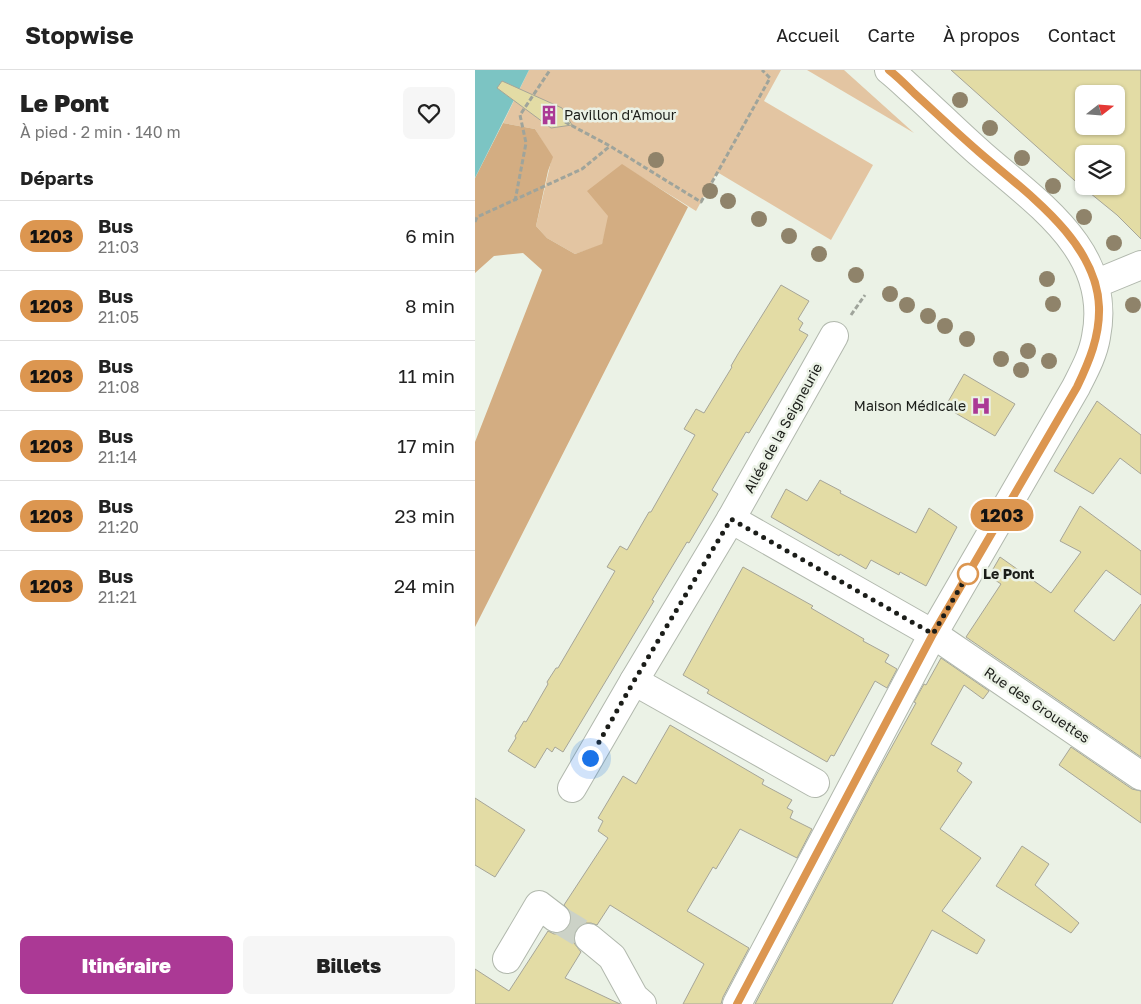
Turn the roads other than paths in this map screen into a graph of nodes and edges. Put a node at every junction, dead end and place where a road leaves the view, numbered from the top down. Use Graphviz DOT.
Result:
graph roads {
  1 [pos="893,72"];
  2 [pos="1141,265"];
  3 [pos="1095,284"];
  4 [pos="834,336"];
  5 [pos="731,519"];
  6 [pos="933,634"];
  7 [pos="634,681"];
  8 [pos="1141,776"];
  9 [pos="815,782"];
  10 [pos="572,788"];
  11 [pos="556,918"];
  12 [pos="589,938"];
  13 [pos="507,959"];
  14 [pos="642,1004"];
  15 [pos="737,1004"];
  1 -- 3 [label="street"];
  2 -- 3 [label="street"];
  3 -- 6 [label="street"];
  4 -- 5 [label="street, Allée de la Seigneurie"];
  5 -- 6 [label="street"];
  5 -- 7 [label="street, Allée de la Seigneurie"];
  6 -- 8 [label="street, Rue des Grouettes"];
  6 -- 15 [label="street"];
  7 -- 9 [label="street"];
  7 -- 10 [label="street, Allée de la Seigneurie"];
  11 -- 13 [label="street"];
  12 -- 14 [label="street"];
}
